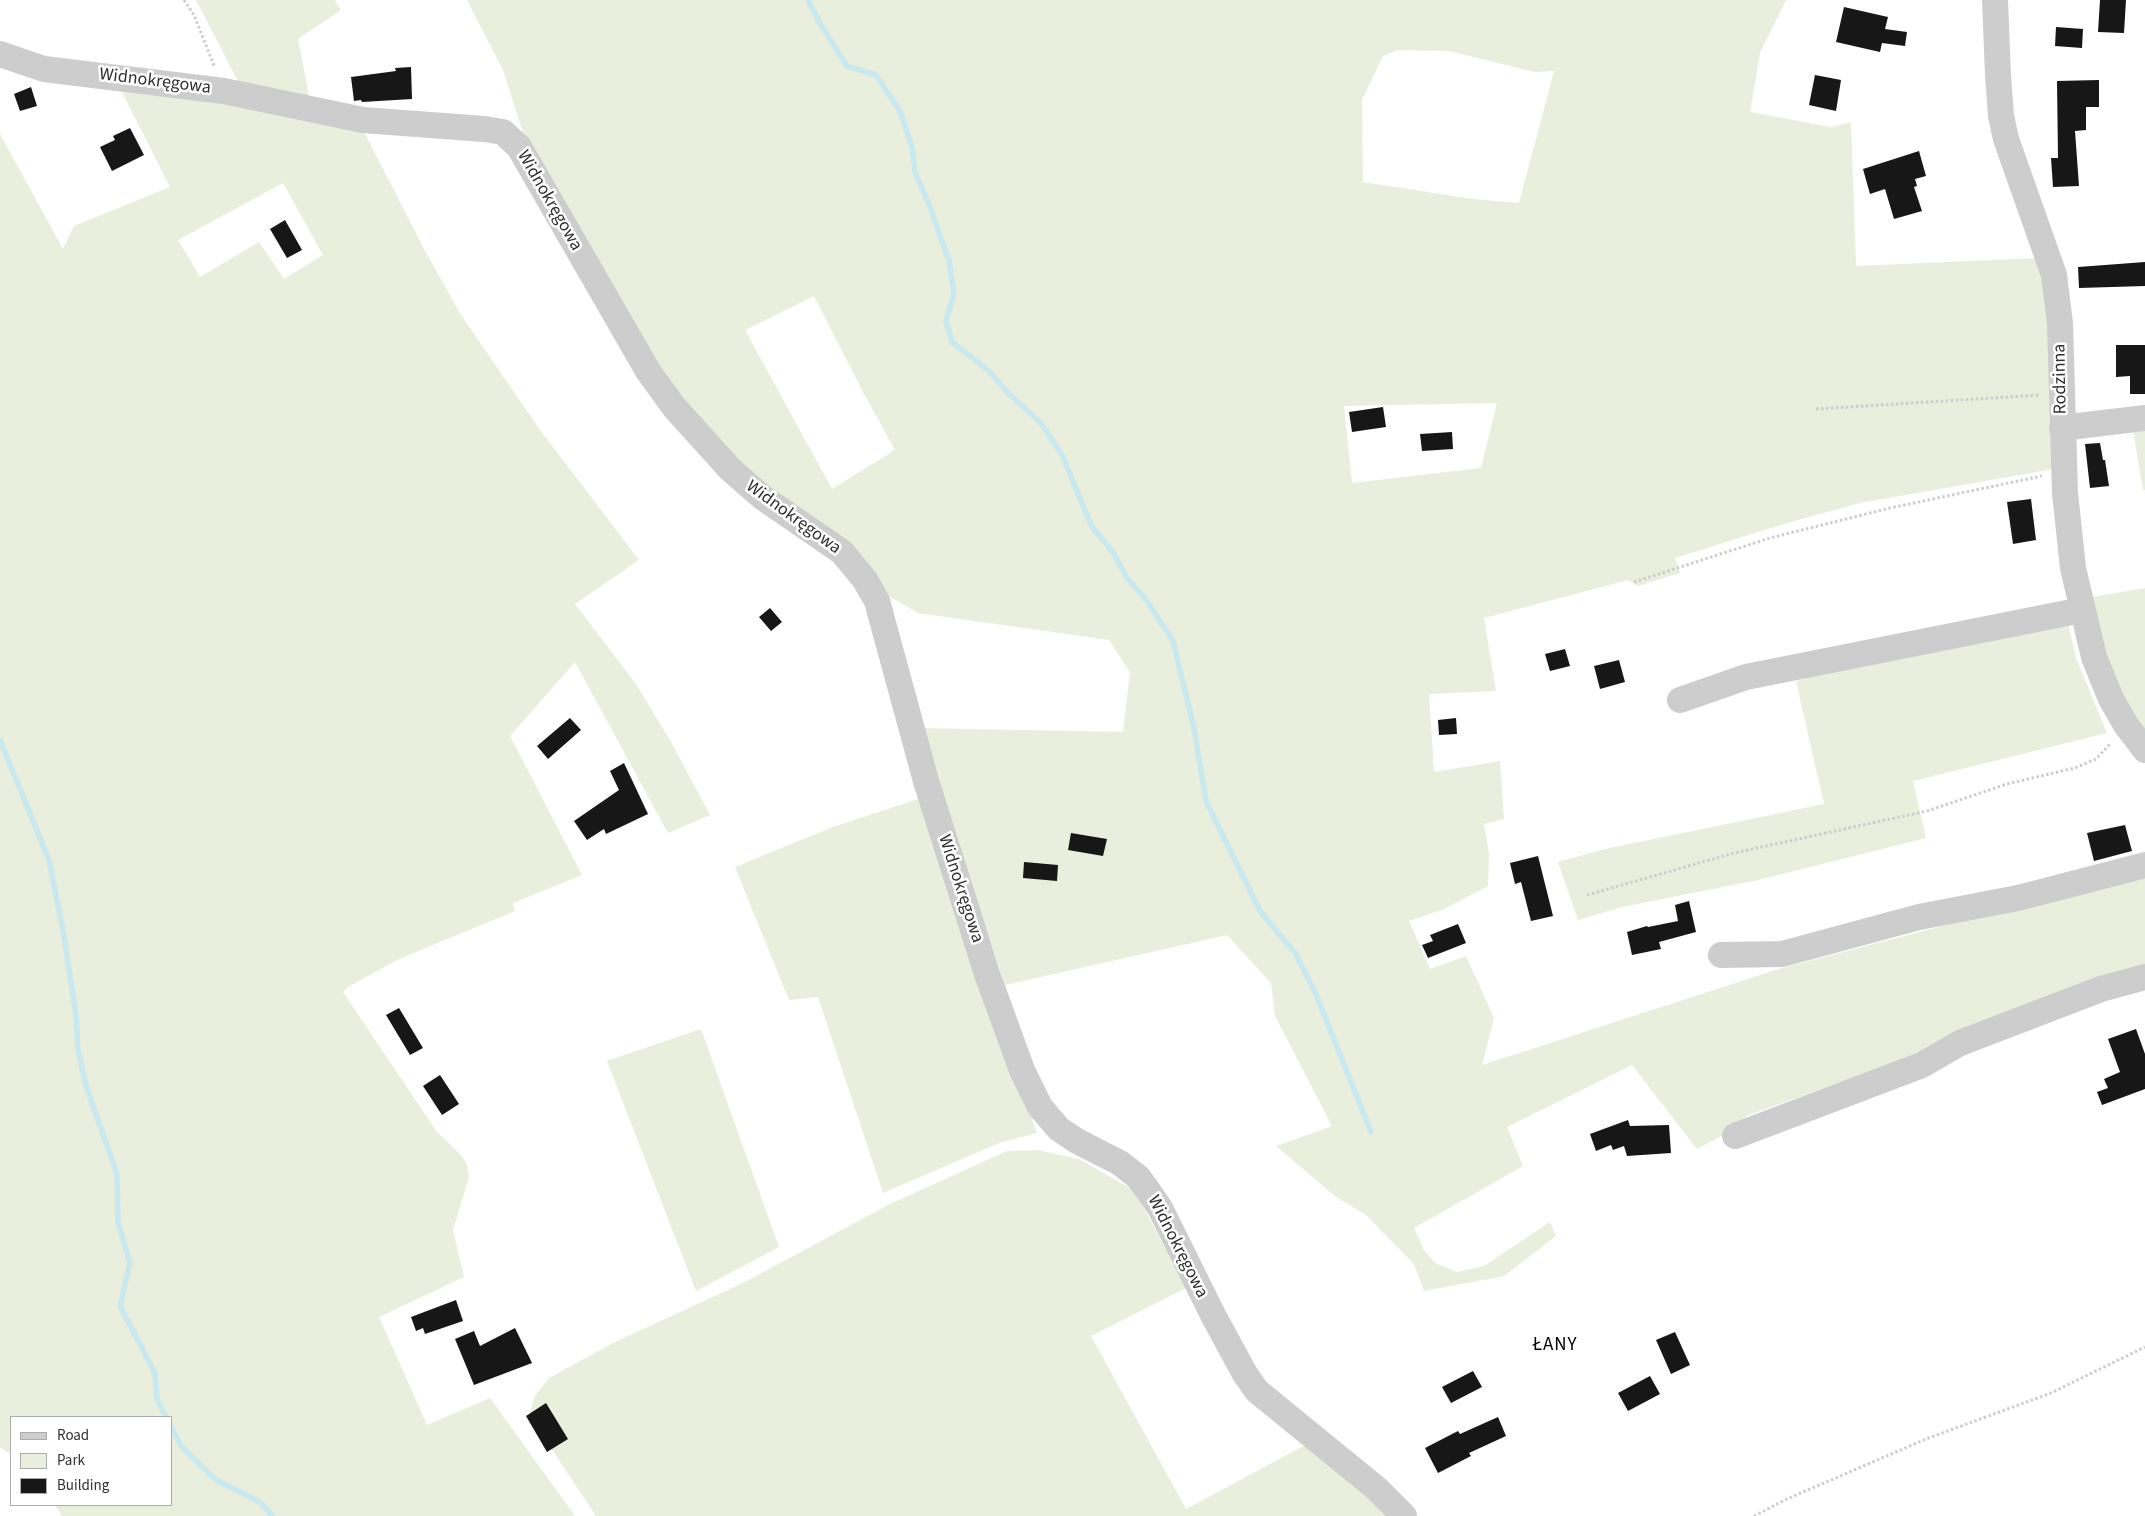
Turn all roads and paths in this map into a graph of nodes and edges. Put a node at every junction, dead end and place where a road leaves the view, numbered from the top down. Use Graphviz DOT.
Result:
graph roads {
  1 [pos="184,0"];
  2 [pos="1996,0"];
  3 [pos="0,54"];
  4 [pos="224,91"];
  5 [pos="2061,394"];
  6 [pos="1816,409"];
  7 [pos="2145,418"];
  8 [pos="2062,428"];
  9 [pos="2065,475"];
  10 [pos="1634,582"];
  11 [pos="2082,610"];
  12 [pos="1680,700"];
  13 [pos="2126,725"];
  14 [pos="2145,750"];
  15 [pos="2145,865"];
  16 [pos="1587,896"];
  17 [pos="1722,955"];
  18 [pos="2145,977"];
  19 [pos="1735,1136"];
  20 [pos="2145,1347"];
  21 [pos="1404,1516"];
  22 [pos="1754,1516"];
  1 -- 4 [label="path"];
  2 -- 5 [label="street, Rodzinna"];
  3 -- 4 [label="street, Widnokręgowa"];
  4 -- 21 [label="street, Widnokręgowa"];
  5 -- 6 [label="path"];
  5 -- 8 [label="street, Rodzinna"];
  7 -- 8 [label="street"];
  8 -- 9 [label="street, Rodzinna"];
  9 -- 10 [label="path"];
  9 -- 11 [label="street, Rodzinna"];
  11 -- 12 [label="street"];
  11 -- 13 [label="street, Rodzinna"];
  13 -- 14 [label="street, Rodzinna"];
  13 -- 16 [label="path"];
  15 -- 17 [label="street"];
  18 -- 19 [label="street"];
  20 -- 22 [label="path"];
}
